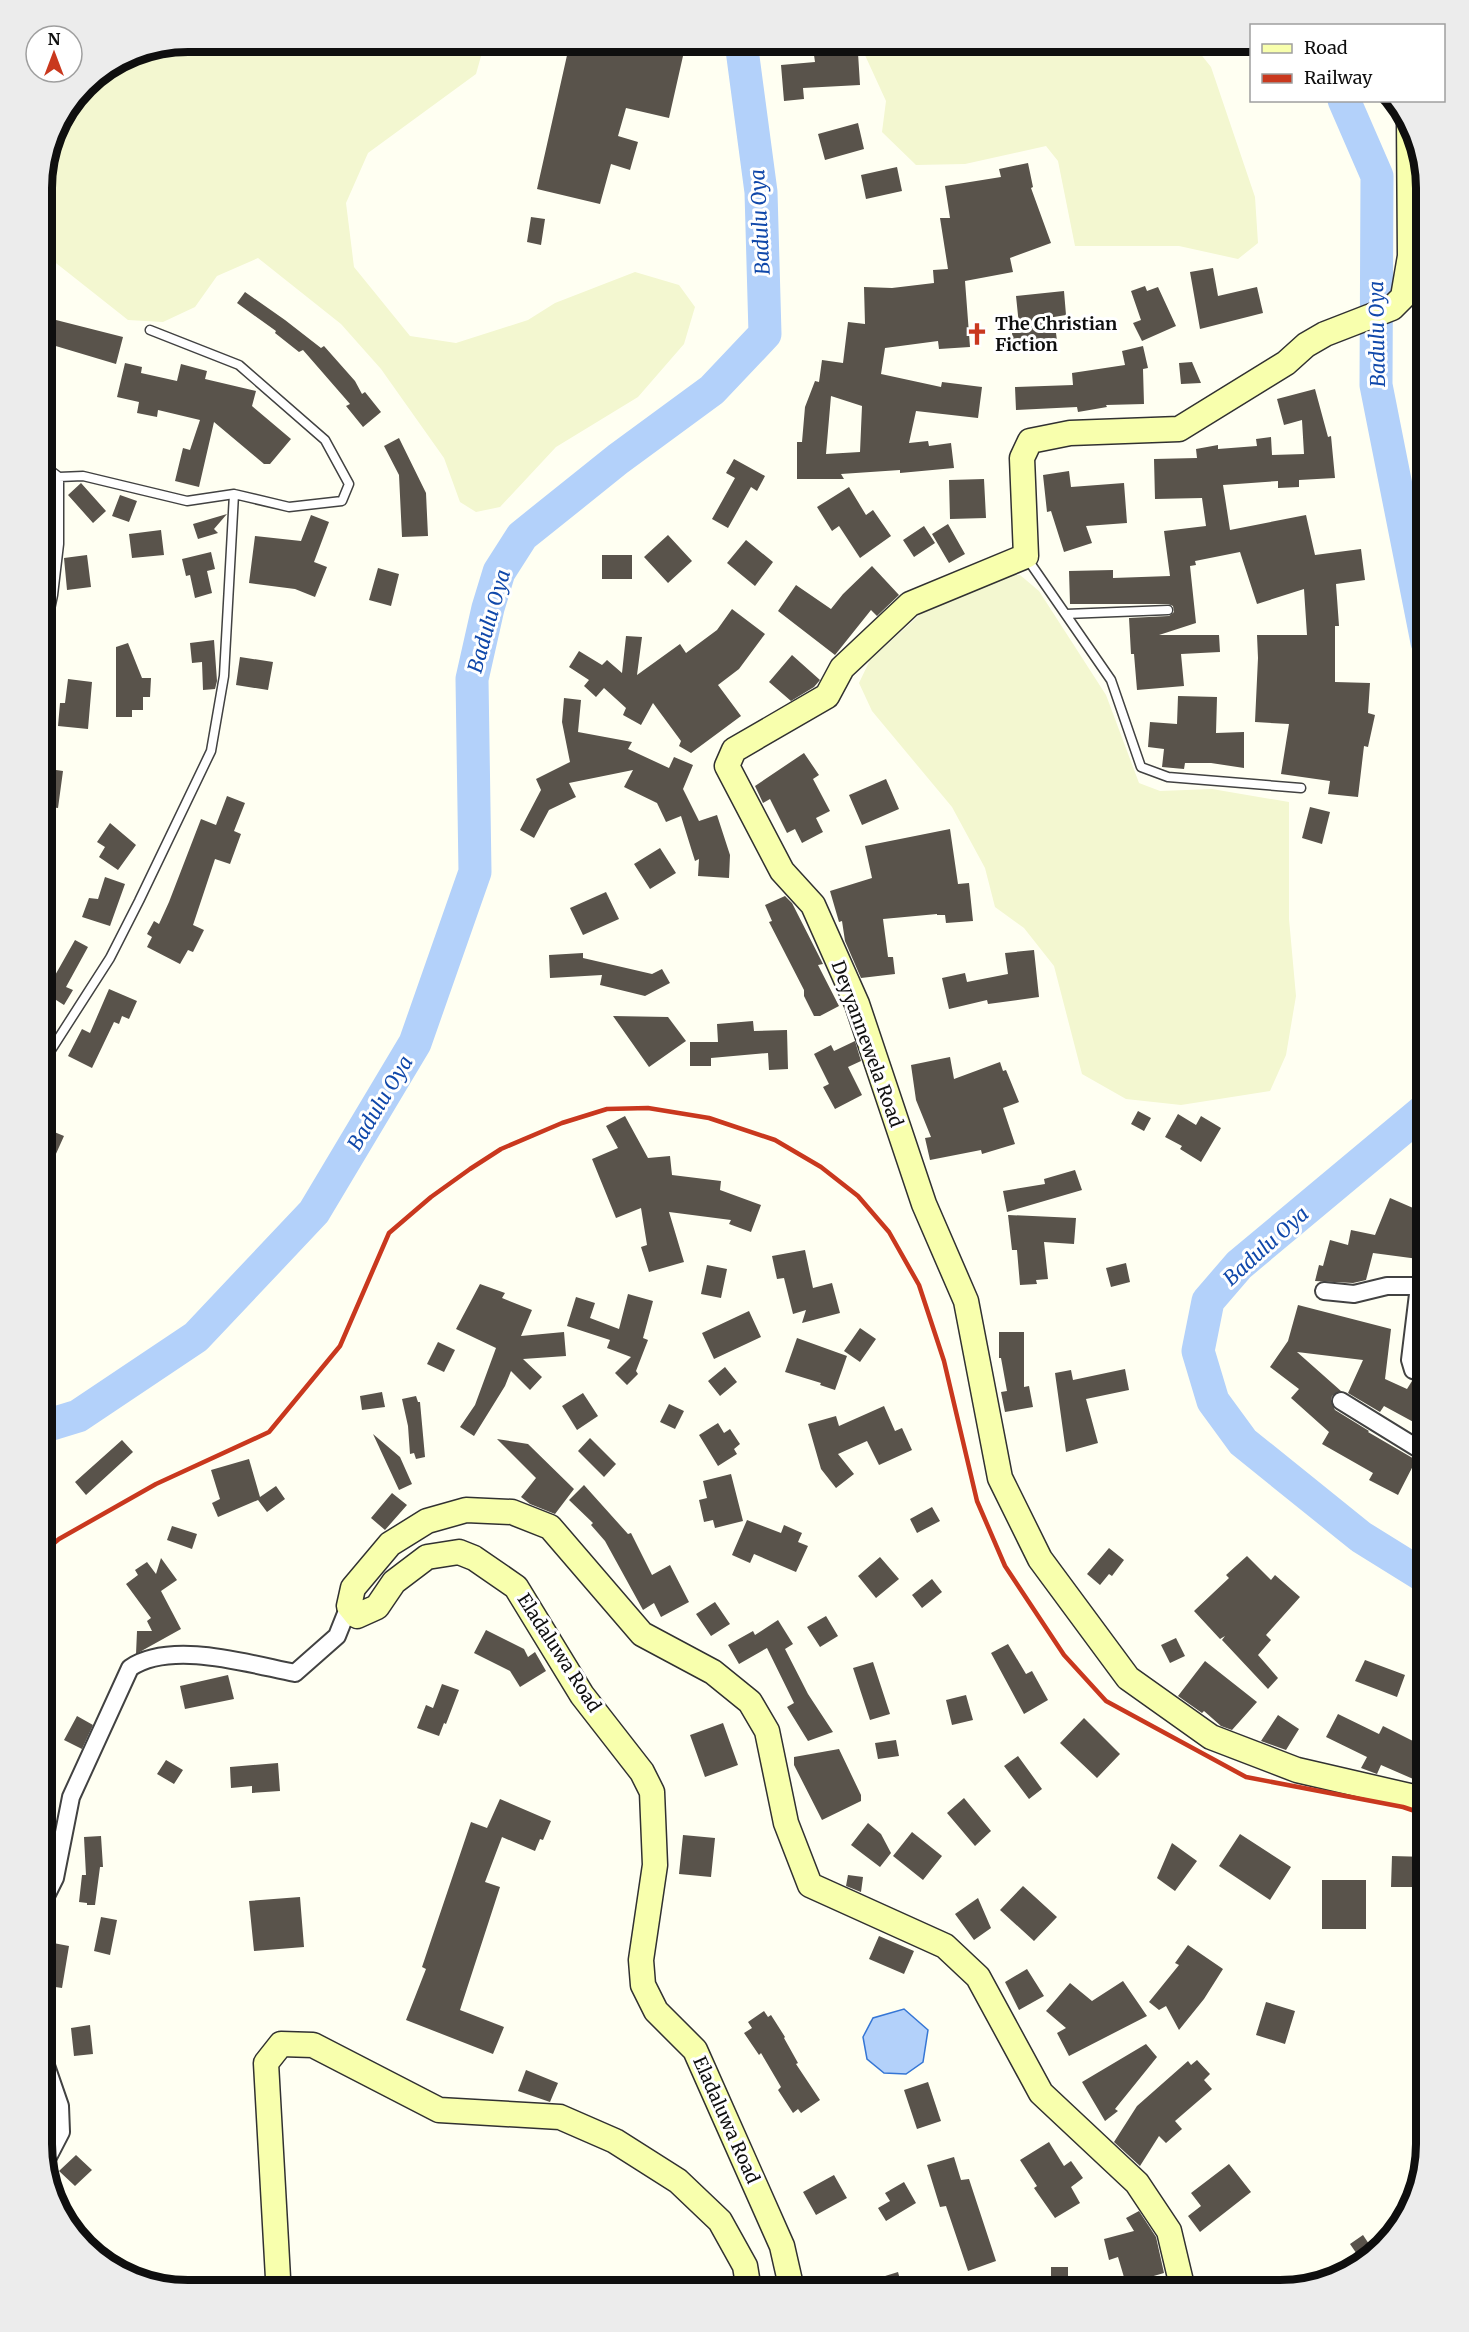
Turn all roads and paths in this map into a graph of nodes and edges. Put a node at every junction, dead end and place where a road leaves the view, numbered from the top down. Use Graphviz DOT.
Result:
graph roads {
  1 [pos="1410,148"];
  2 [pos="150,330"];
  3 [pos="53,472"];
  4 [pos="60,477"];
  5 [pos="234,494"];
  6 [pos="1026,556"];
  7 [pos="53,596"];
  8 [pos="1168,610"];
  9 [pos="1066,614"];
  10 [pos="1301,788"];
  11 [pos="53,1048"];
  12 [pos="1417,1287"];
  13 [pos="1324,1291"];
  14 [pos="1417,1303"];
  15 [pos="1417,1371"];
  16 [pos="1341,1401"];
  17 [pos="1417,1448"];
  18 [pos="349,1606"];
  19 [pos="1417,1798"];
  20 [pos="52,1884"];
  21 [pos="52,2083"];
  22 [pos="53,2148"];
  23 [pos="278,2279"];
  24 [pos="747,2280"];
  25 [pos="790,2280"];
  26 [pos="1181,2280"];
  1 -- 6 [label="street"];
  2 -- 5 [label="lane"];
  3 -- 4 [label="lane"];
  4 -- 5 [label="lane"];
  4 -- 7 [label="lane"];
  5 -- 11 [label="lane"];
  6 -- 9 [label="lane"];
  6 -- 19 [label="street, Deyyannewela Road"];
  8 -- 9 [label="lane"];
  9 -- 10 [label="lane"];
  12 -- 13 [label="street"];
  14 -- 15 [label="street"];
  16 -- 17 [label="street"];
  18 -- 20 [label="street"];
  18 -- 25 [label="street, Eladaluwa Road"];
  18 -- 26 [label="street"];
  21 -- 22 [label="street"];
  23 -- 24 [label="street"];
}
